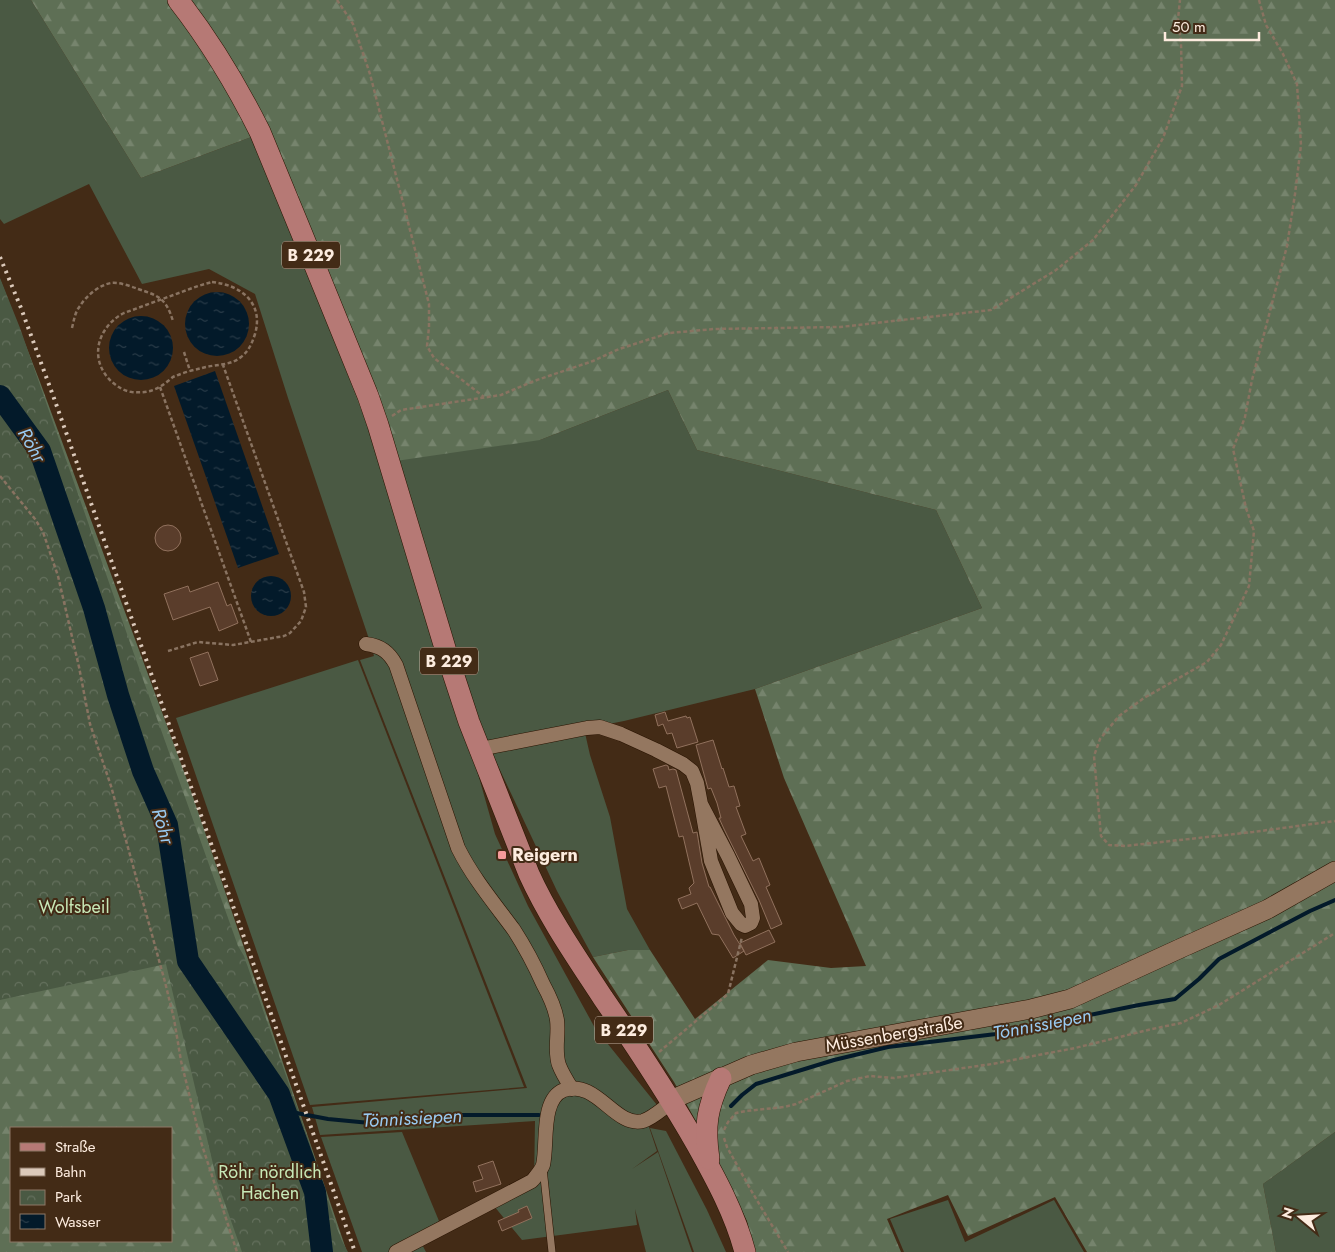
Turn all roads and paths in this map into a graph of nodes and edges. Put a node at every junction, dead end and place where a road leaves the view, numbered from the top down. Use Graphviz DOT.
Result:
graph roads {
  1 [pos="178,0"];
  2 [pos="337,0"];
  3 [pos="1180,0"];
  4 [pos="1259,0"];
  5 [pos="161,299"];
  6 [pos="173,321"];
  7 [pos="72,328"];
  8 [pos="184,352"];
  9 [pos="223,365"];
  10 [pos="190,371"];
  11 [pos="160,387"];
  12 [pos="485,397"];
  13 [pos="378,426"];
  14 [pos="0,476"];
  15 [pos="251,642"];
  16 [pos="366,644"];
  17 [pos="168,651"];
  18 [pos="480,749"];
  19 [pos="701,804"];
  20 [pos="1335,821"];
  21 [pos="1335,871"];
  22 [pos="745,926"];
  23 [pos="1335,933"];
  24 [pos="646,1063"];
  25 [pos="721,1078"];
  26 [pos="572,1089"];
  27 [pos="672,1102"];
  28 [pos="542,1166"];
  29 [pos="710,1169"];
  30 [pos="237,1252"];
  31 [pos="396,1252"];
  32 [pos="552,1252"];
  33 [pos="745,1252"];
  34 [pos="788,1252"];
  1 -- 13 [label="main road, B 229"];
  2 -- 12 [label="path"];
  3 -- 12 [label="path"];
  4 -- 20 [label="path"];
  5 -- 6 [label="path"];
  5 -- 7 [label="path"];
  5 -- 9 [label="path"];
  5 -- 11 [label="path"];
  8 -- 10 [label="path"];
  9 -- 10 [label="path"];
  9 -- 15 [label="path"];
  10 -- 11 [label="path"];
  11 -- 15 [label="path"];
  12 -- 13 [label="path"];
  13 -- 18 [label="main road, B 229"];
  14 -- 30 [label="path"];
  15 -- 17 [label="path"];
  16 -- 26 [label="street"];
  18 -- 19 [label="street"];
  18 -- 24 [label="main road, B 229"];
  19 -- 22 [label="street"];
  19 -- 22 [label="street"];
  21 -- 25 [label="main road, Müssenbergstraße"];
  22 -- 24 [label="path"];
  23 -- 34 [label="path"];
  24 -- 27 [label="main road, B 229"];
  25 -- 27 [label="main road, Müssenbergstraße"];
  25 -- 29 [label="main road"];
  26 -- 27 [label="street"];
  26 -- 28 [label="street"];
  27 -- 29 [label="main road, B 229"];
  28 -- 31 [label="street"];
  28 -- 32 [label="lane"];
  29 -- 33 [label="main road, B 229"];
}
